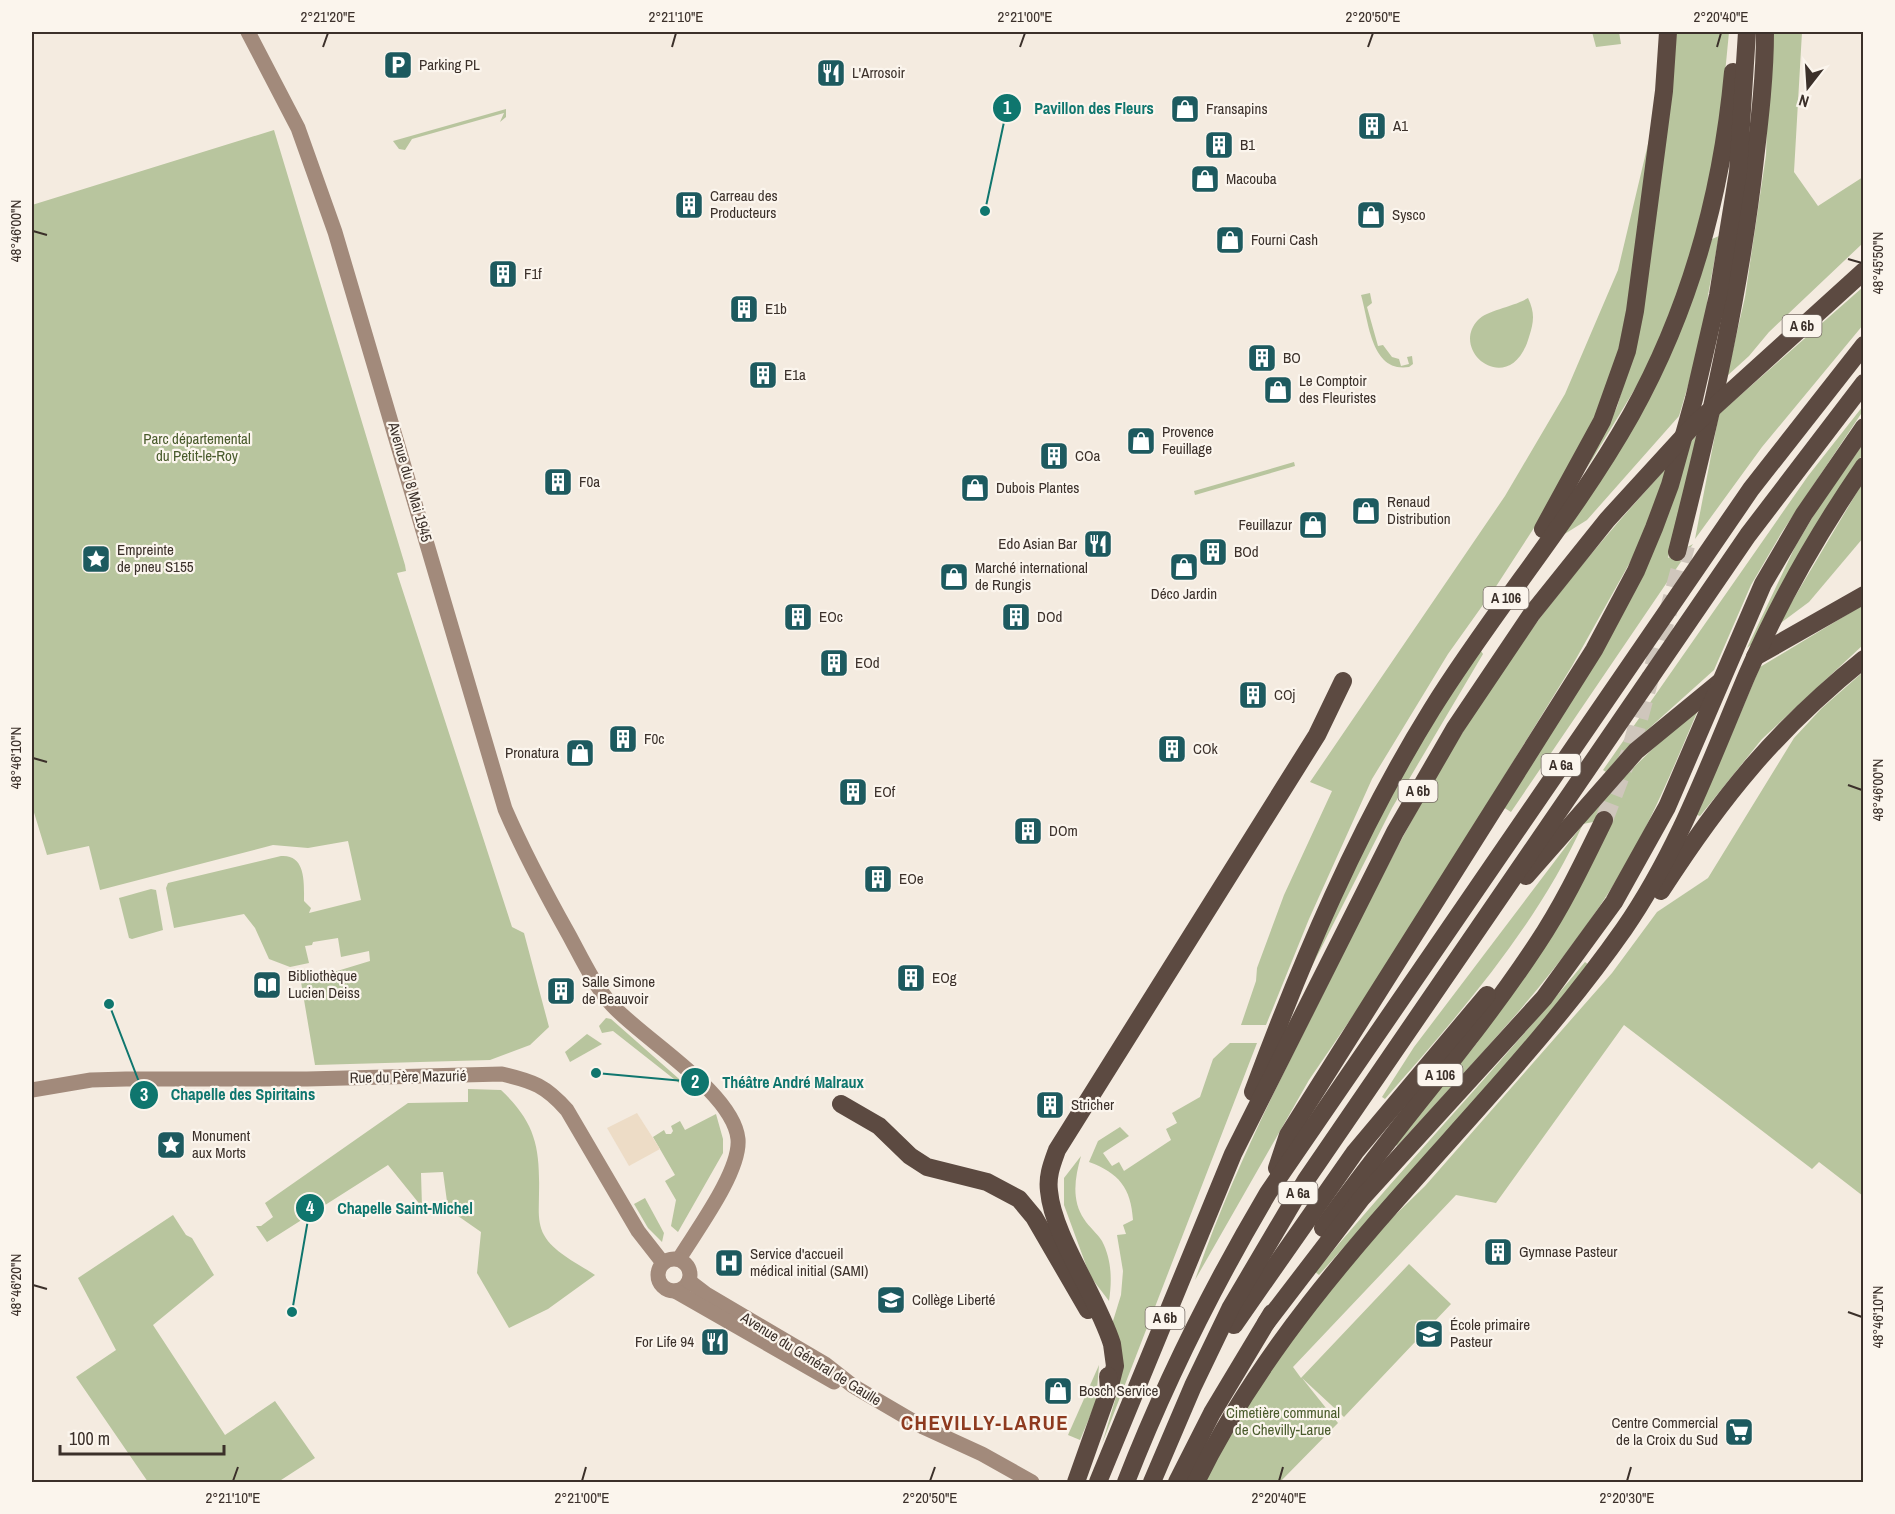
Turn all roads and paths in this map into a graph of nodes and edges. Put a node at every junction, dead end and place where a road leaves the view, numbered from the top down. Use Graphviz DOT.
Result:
graph roads {
  1 [pos="248,32"];
  2 [pos="1668,32"];
  3 [pos="1736,32"];
  4 [pos="1747,32"];
  5 [pos="1765,32"];
  6 [pos="1863,271"];
  7 [pos="1863,345"];
  8 [pos="1863,383"];
  9 [pos="1863,427"];
  10 [pos="1863,466"];
  11 [pos="1681,549"];
  12 [pos="1863,595"];
  13 [pos="1491,620"];
  14 [pos="1863,658"];
  15 [pos="1343,681"];
  16 [pos="1473,936"];
  17 [pos="1546,1032"];
  18 [pos="32,1090"];
  19 [pos="841,1104"];
  20 [pos="1233,1154"];
  21 [pos="1268,1193"];
  22 [pos="663,1263"];
  23 [pos="685,1269"];
  24 [pos="675,1291"];
  25 [pos="1266,1323"];
  26 [pos="1103,1331"];
  27 [pos="1193,1386"];
  28 [pos="1013,1482"];
  29 [pos="1032,1482"];
  30 [pos="1076,1482"];
  31 [pos="1098,1482"];
  32 [pos="1126,1482"];
  33 [pos="1152,1482"];
  34 [pos="1177,1482"];
  35 [pos="1196,1482"];
  1 -- 23 [label="main road, Avenue du 8 Mai 1945"];
  2 -- 13 [label="highway"];
  3 -- 13 [label="highway, A 106"];
  4 -- 21 [label="highway"];
  5 -- 11 [label="highway"];
  6 -- 20 [label="highway, A 6b"];
  7 -- 21 [label="highway, A 6a"];
  8 -- 16 [label="highway, A 6a"];
  9 -- 25 [label="highway"];
  10 -- 17 [label="highway"];
  12 -- 16 [label="highway"];
  13 -- 20 [label="highway, A 106"];
  14 -- 17 [label="highway"];
  15 -- 26 [label="highway"];
  16 -- 27 [label="highway, A 6a"];
  17 -- 35 [label="highway"];
  18 -- 22 [label="main road, Rue du Père Mazurié"];
  19 -- 26 [label="highway"];
  20 -- 31 [label="highway, A 6b"];
  21 -- 32 [label="highway, A 6a"];
  22 -- 23 [label="main road"];
  22 -- 24 [label="main road"];
  23 -- 24 [label="main road"];
  23 -- 29 [label="main road, Avenue du Général de Gaulle"];
  24 -- 28 [label="main road"];
  25 -- 27 [label="highway, A 106"];
  25 -- 34 [label="highway"];
  26 -- 30 [label="highway"];
  27 -- 33 [label="highway, A 6a"];
}
